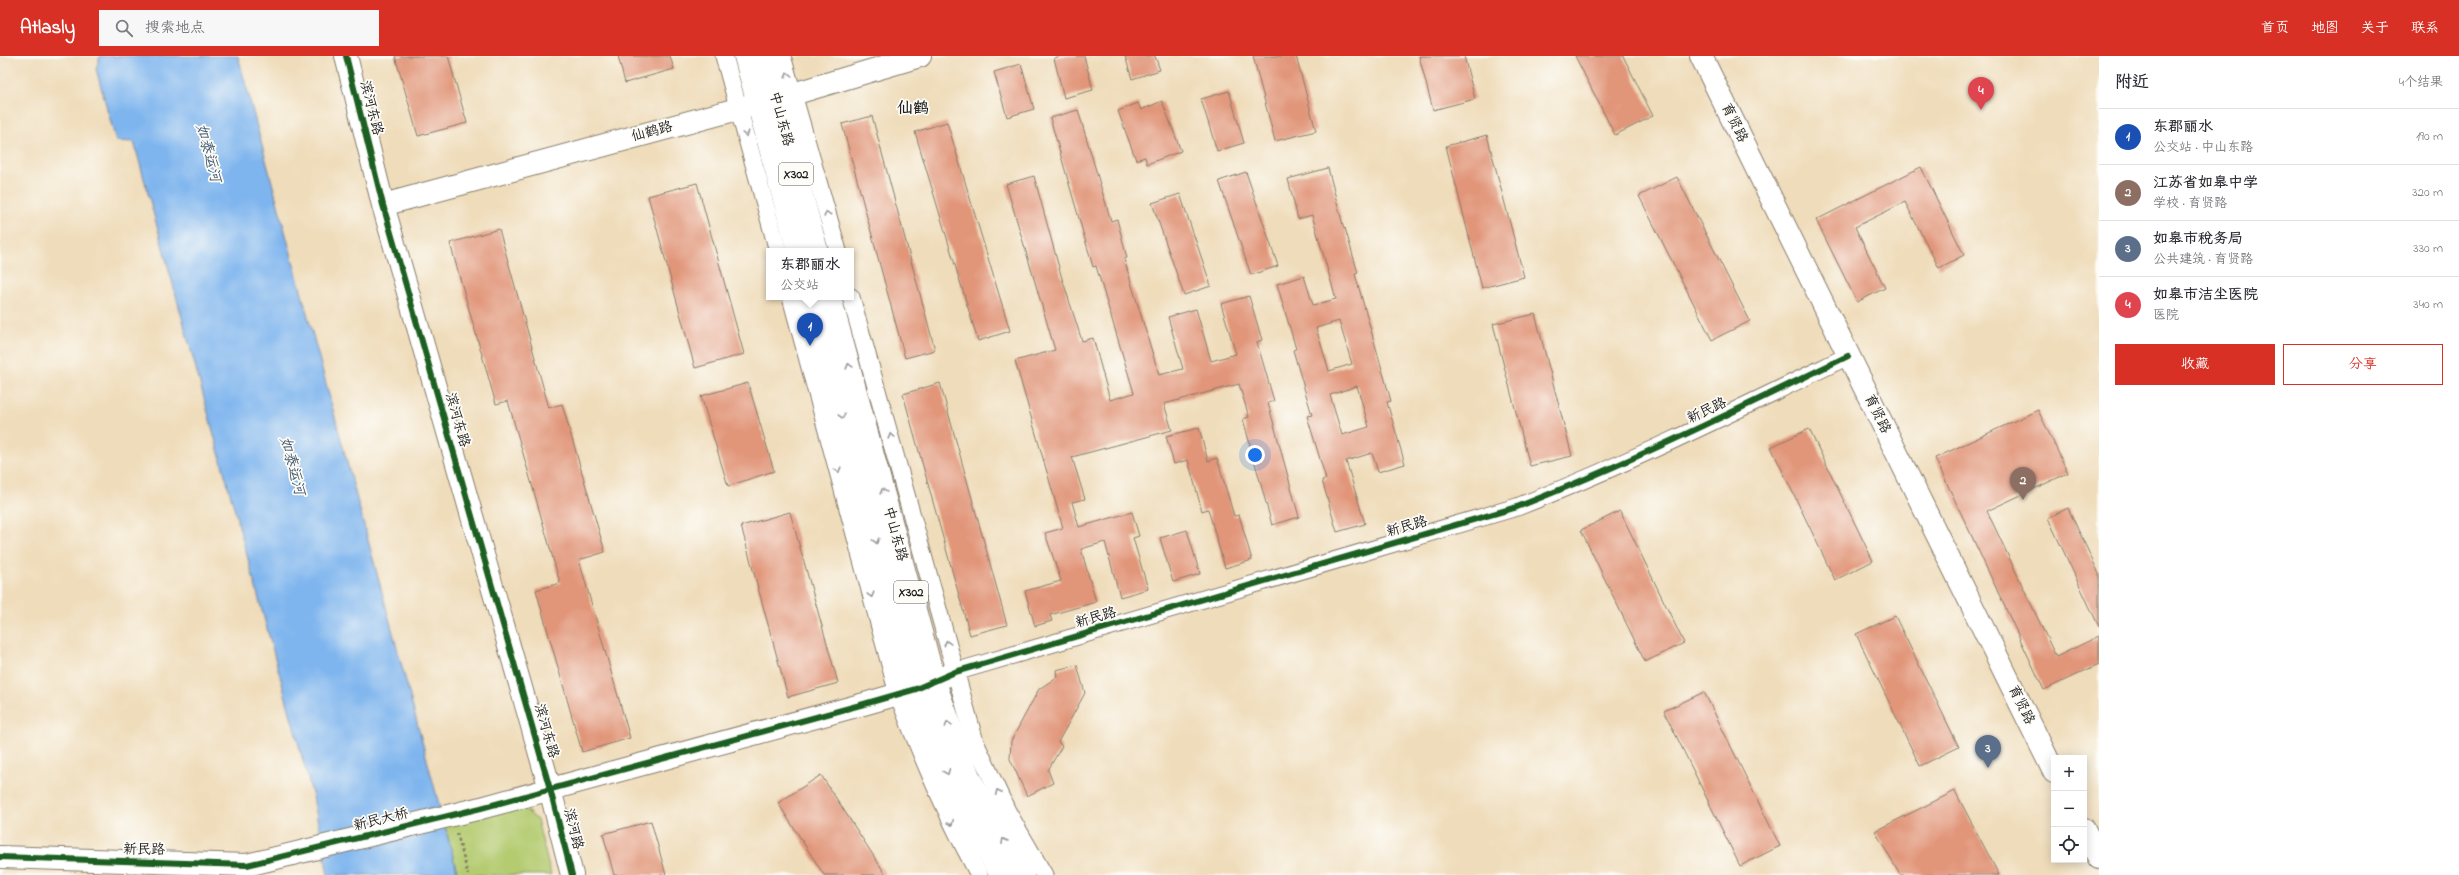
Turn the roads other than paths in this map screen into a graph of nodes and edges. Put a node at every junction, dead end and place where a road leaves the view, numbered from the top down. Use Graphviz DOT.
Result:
graph roads {
  1 [pos="346,56"];
  2 [pos="724,56"];
  3 [pos="745,56"];
  4 [pos="764,56"];
  5 [pos="782,56"];
  6 [pos="920,56"];
  7 [pos="1701,56"];
  8 [pos="766,100"];
  9 [pos="383,205"];
  10 [pos="778,248"];
  11 [pos="797,248"];
  12 [pos="816,248"];
  13 [pos="837,248"];
  14 [pos="792,300"];
  15 [pos="811,300"];
  16 [pos="831,300"];
  17 [pos="852,300"];
  18 [pos="1848,356"];
  19 [pos="955,672"];
  20 [pos="916,688"];
  21 [pos="2051,766"];
  22 [pos="550,789"];
  23 [pos="2087,835"];
  24 [pos="287,856"];
  25 [pos="0,857"];
  26 [pos="2099,858"];
  27 [pos="572,875"];
  28 [pos="979,875"];
  29 [pos="1001,875"];
  30 [pos="1023,875"];
  31 [pos="1044,875"];
  1 -- 9 [label="street, 滨河东路"];
  2 -- 8 [label="street"];
  3 -- 8 [label="street, 中山东路 / X302"];
  4 -- 8 [label="street, 中山东路 / X302"];
  8 -- 5 [label="street, one-way"];
  6 -- 8 [label="street, 仙鹤路"];
  7 -- 18 [label="street, 育贤路"];
  8 -- 9 [label="street, 仙鹤路"];
  8 -- 10 [label="street, one-way"];
  8 -- 11 [label="street, 中山东路 / X302"];
  8 -- 12 [label="street, 中山东路 / X302"];
  13 -- 8 [label="street, one-way"];
  9 -- 22 [label="street, 滨河东路"];
  14 -- 20 [label="street, one-way"];
  15 -- 20 [label="street, 中山东路 / X302, one-way"];
  20 -- 16 [label="street, 中山东路 / X302, one-way"];
  19 -- 17 [label="street, one-way"];
  18 -- 19 [label="street, 新民路"];
  18 -- 21 [label="street, 育贤路"];
  19 -- 20 [label="street, 新民大桥"];
  31 -- 19 [label="street, one-way"];
  20 -- 22 [label="street, 新民大桥"];
  20 -- 28 [label="street, one-way"];
  20 -- 29 [label="street, 中山东路 / X302, one-way"];
  30 -- 20 [label="street, 中山东路 / X302, one-way"];
  22 -- 24 [label="street, 新民大桥"];
  22 -- 27 [label="street, 滨河路"];
  23 -- 26 [label="street"];
  24 -- 25 [label="street, 新民路"];
}
